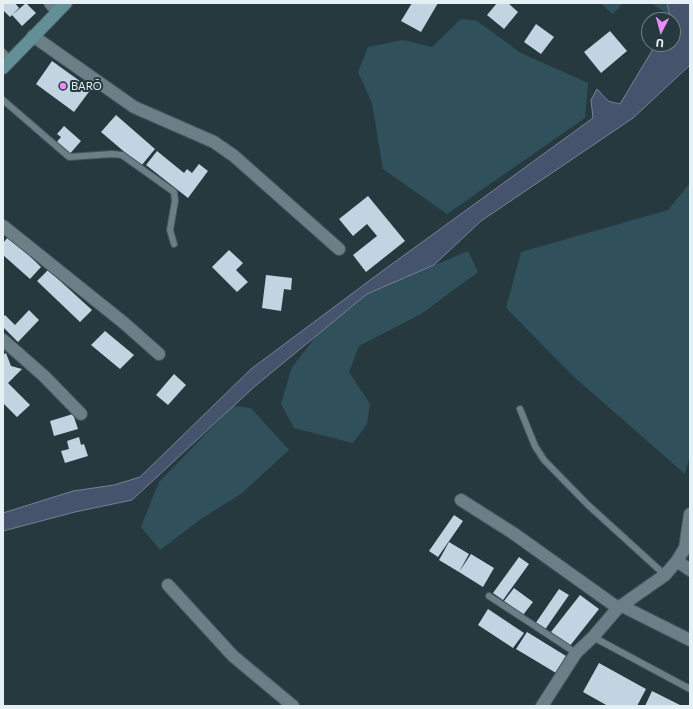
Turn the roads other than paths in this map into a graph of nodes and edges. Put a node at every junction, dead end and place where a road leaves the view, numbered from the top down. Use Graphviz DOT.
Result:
graph roads {
  1 [pos="66,3"];
  2 [pos="54,7"];
  3 [pos="33,36"];
  4 [pos="6,60"];
  5 [pos="3,100"];
  6 [pos="3,226"];
  7 [pos="174,244"];
  8 [pos="339,249"];
  9 [pos="3,340"];
  10 [pos="159,354"];
  11 [pos="520,409"];
  12 [pos="81,414"];
  13 [pos="461,500"];
  14 [pos="690,514"];
  15 [pos="677,561"];
  16 [pos="690,570"];
  17 [pos="666,575"];
  18 [pos="168,585"];
  19 [pos="490,596"];
  20 [pos="620,607"];
  21 [pos="593,637"];
  22 [pos="690,640"];
  23 [pos="576,653"];
  24 [pos="690,689"];
  25 [pos="293,706"];
  26 [pos="542,706"];
  1 -- 2 [label="street"];
  2 -- 3 [label="street"];
  3 -- 4 [label="street"];
  3 -- 8 [label="street"];
  5 -- 7 [label="lane"];
  6 -- 10 [label="street"];
  9 -- 12 [label="street"];
  11 -- 17 [label="lane"];
  13 -- 20 [label="street"];
  14 -- 15 [label="street"];
  15 -- 16 [label="street"];
  15 -- 17 [label="street"];
  17 -- 20 [label="street"];
  18 -- 25 [label="street"];
  19 -- 23 [label="lane"];
  20 -- 21 [label="street"];
  20 -- 22 [label="street"];
  21 -- 23 [label="street"];
  21 -- 24 [label="lane"];
  23 -- 26 [label="street"];
}
